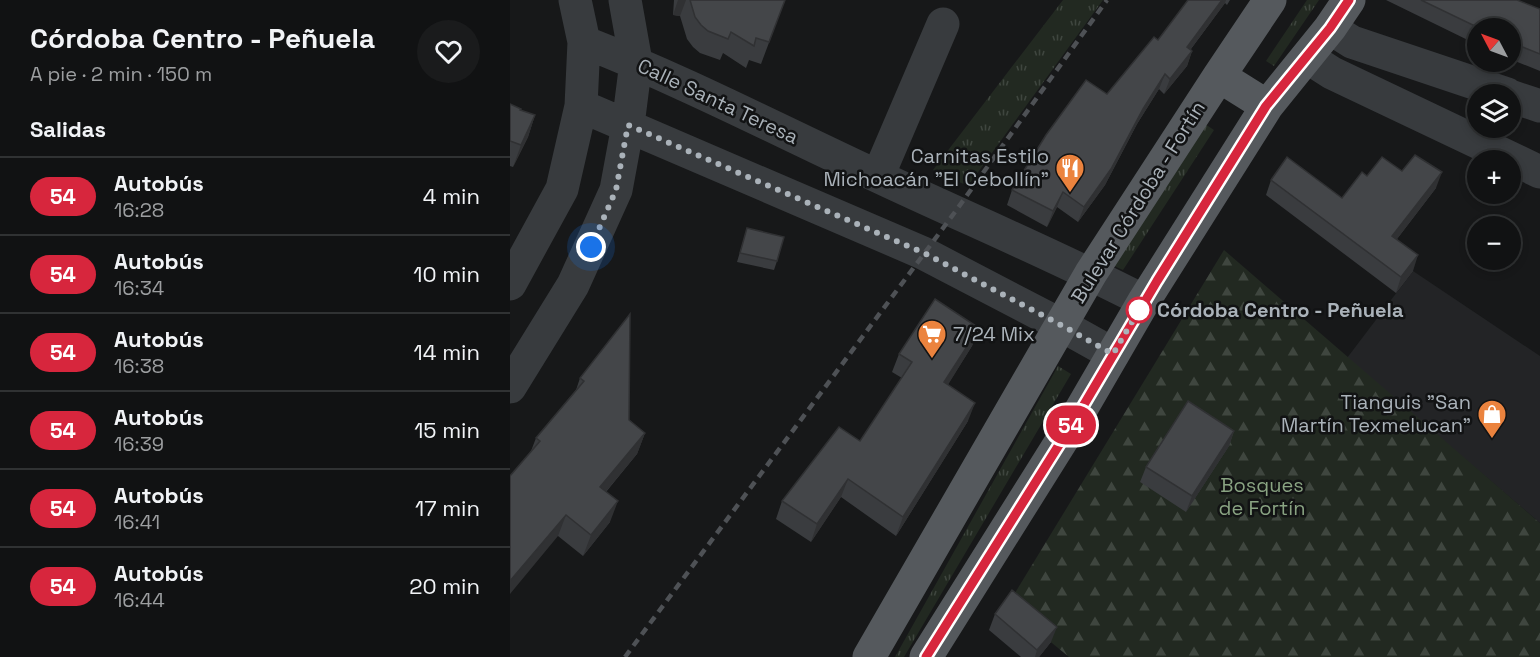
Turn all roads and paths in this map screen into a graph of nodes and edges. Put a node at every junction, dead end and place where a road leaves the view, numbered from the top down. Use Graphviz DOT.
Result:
graph roads {
  1 [pos="575,0"];
  2 [pos="625,0"];
  3 [pos="1270,0"];
  4 [pos="1349,0"];
  5 [pos="943,24"];
  6 [pos="1330,28"];
  7 [pos="584,42"];
  8 [pos="1307,57"];
  9 [pos="636,62"];
  10 [pos="1219,76"];
  11 [pos="1476,84"];
  12 [pos="1521,99"];
  13 [pos="581,106"];
  14 [pos="1266,106"];
  15 [pos="1540,106"];
  16 [pos="628,125"];
  17 [pos="1540,172"];
  18 [pos="878,176"];
  19 [pos="1091,273"];
  20 [pos="510,284"];
  21 [pos="1144,301"];
  22 [pos="1061,325"];
  23 [pos="1113,354"];
  24 [pos="510,387"];
  25 [pos="869,657"];
  26 [pos="926,657"];
  1 -- 7 [label="street"];
  2 -- 9 [label="street"];
  3 -- 10 [label="main road, Bulevar Córdoba - Fortín"];
  4 -- 6 [label="main road"];
  5 -- 18 [label="street"];
  6 -- 8 [label="main road"];
  6 -- 11 [label="street"];
  7 -- 9 [label="street, Calle Santa Teresa"];
  7 -- 13 [label="street"];
  8 -- 14 [label="main road"];
  8 -- 17 [label="street"];
  9 -- 16 [label="street"];
  9 -- 18 [label="street, Calle Santa Teresa"];
  10 -- 14 [label="main road"];
  10 -- 19 [label="main road, Bulevar Córdoba - Fortín"];
  12 -- 15 [label="street"];
  13 -- 16 [label="street"];
  13 -- 20 [label="street"];
  14 -- 21 [label="main road"];
  16 -- 22 [label="street"];
  16 -- 24 [label="street"];
  18 -- 19 [label="street, Calle Santa Teresa"];
  19 -- 21 [label="street, Calle Santa Teresa"];
  19 -- 22 [label="main road, Bulevar Córdoba - Fortín"];
  21 -- 23 [label="main road"];
  22 -- 23 [label="street"];
  22 -- 25 [label="main road, Bulevar Córdoba - Fortín"];
  23 -- 26 [label="main road"];
}
